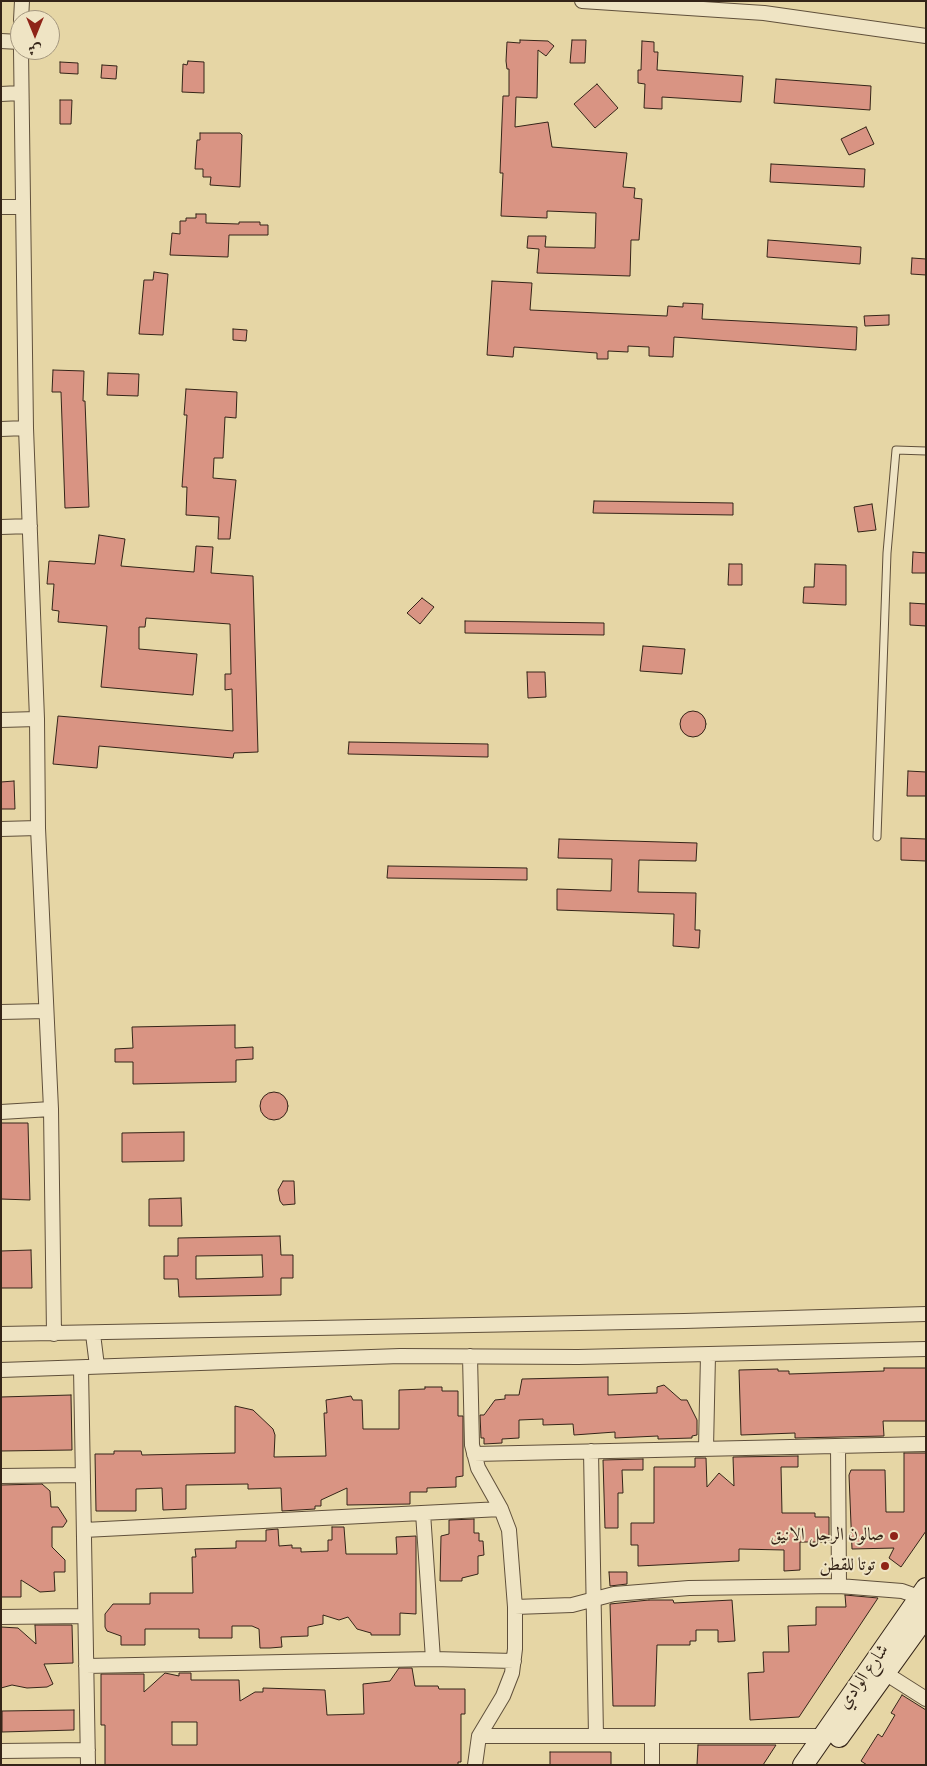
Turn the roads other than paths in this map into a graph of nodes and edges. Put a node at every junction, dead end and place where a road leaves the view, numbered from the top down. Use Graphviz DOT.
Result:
graph roads {
  1 [pos="582,1"];
  2 [pos="660,3"];
  3 [pos="764,7"];
  4 [pos="926,36"];
  5 [pos="21,60"];
  6 [pos="20,93"];
  7 [pos="1,94"];
  8 [pos="1,207"];
  9 [pos="22,207"];
  10 [pos="26,428"];
  11 [pos="1,430"];
  12 [pos="926,451"];
  13 [pos="30,526"];
  14 [pos="1,527"];
  15 [pos="37,719"];
  16 [pos="1,720"];
  17 [pos="38,828"];
  18 [pos="1,829"];
  19 [pos="877,836"];
  20 [pos="46,1011"];
  21 [pos="1,1012"];
  22 [pos="51,1109"];
  23 [pos="1,1112"];
  24 [pos="926,1314"];
  25 [pos="1,1334"];
  26 [pos="54,1334"];
  27 [pos="94,1334"];
  28 [pos="926,1349"];
  29 [pos="708,1355"];
  30 [pos="470,1356"];
  31 [pos="97,1366"];
  32 [pos="81,1368"];
  33 [pos="1,1370"];
  34 [pos="926,1444"];
  35 [pos="838,1446"];
  36 [pos="706,1448"];
  37 [pos="591,1451"];
  38 [pos="474,1454"];
  39 [pos="83,1475"];
  40 [pos="1,1476"];
  41 [pos="501,1509"];
  42 [pos="422,1513"];
  43 [pos="84,1530"];
  44 [pos="839,1586"];
  45 [pos="922,1593"];
  46 [pos="594,1601"];
  47 [pos="515,1607"];
  48 [pos="85,1616"];
  49 [pos="926,1616"];
  50 [pos="1,1617"];
  51 [pos="432,1658"];
  52 [pos="514,1661"];
  53 [pos="86,1666"];
  54 [pos="885,1673"];
  55 [pos="926,1699"];
  56 [pos="479,1736"];
  57 [pos="596,1736"];
  58 [pos="652,1736"];
  59 [pos="823,1736"];
  60 [pos="88,1750"];
  61 [pos="1,1751"];
  62 [pos="88,1765"];
  63 [pos="475,1765"];
  64 [pos="652,1765"];
  65 [pos="802,1765"];
  66 [pos="819,1765"];
  1 -- 2 [label="street"];
  2 -- 3 [label="street"];
  3 -- 4 [label="street"];
  5 -- 6 [label="street"];
  6 -- 7 [label="street"];
  6 -- 9 [label="street"];
  8 -- 9 [label="street"];
  9 -- 10 [label="street"];
  10 -- 11 [label="street"];
  10 -- 13 [label="street"];
  12 -- 19 [label="lane"];
  13 -- 14 [label="street"];
  13 -- 15 [label="street"];
  15 -- 16 [label="street"];
  15 -- 17 [label="street"];
  17 -- 18 [label="street"];
  17 -- 20 [label="street"];
  20 -- 21 [label="street"];
  20 -- 22 [label="street"];
  22 -- 23 [label="street"];
  22 -- 26 [label="street"];
  24 -- 27 [label="street"];
  25 -- 26 [label="street"];
  26 -- 27 [label="street"];
  27 -- 31 [label="street"];
  28 -- 29 [label="street"];
  29 -- 30 [label="street"];
  29 -- 36 [label="street"];
  30 -- 31 [label="street"];
  30 -- 38 [label="street"];
  31 -- 32 [label="street"];
  32 -- 33 [label="street"];
  32 -- 39 [label="street"];
  34 -- 35 [label="street"];
  35 -- 36 [label="street"];
  35 -- 44 [label="street"];
  36 -- 37 [label="street"];
  37 -- 38 [label="street"];
  37 -- 46 [label="street"];
  38 -- 41 [label="street"];
  39 -- 40 [label="street"];
  39 -- 43 [label="street"];
  41 -- 42 [label="street"];
  41 -- 47 [label="street"];
  42 -- 43 [label="street"];
  42 -- 51 [label="street"];
  43 -- 48 [label="street"];
  44 -- 45 [label="street"];
  44 -- 46 [label="street"];
  45 -- 59 [label="main road, شارع الوادي"];
  46 -- 47 [label="street"];
  46 -- 57 [label="street"];
  47 -- 52 [label="street"];
  48 -- 50 [label="street"];
  48 -- 53 [label="street"];
  49 -- 54 [label="main road, شارع الوادي"];
  51 -- 52 [label="street"];
  51 -- 53 [label="street"];
  52 -- 56 [label="street"];
  53 -- 60 [label="street"];
  54 -- 55 [label="street"];
  54 -- 66 [label="main road, شارع الوادي"];
  56 -- 57 [label="street"];
  56 -- 63 [label="street"];
  57 -- 58 [label="street"];
  58 -- 59 [label="street"];
  58 -- 64 [label="street"];
  59 -- 65 [label="main road, شارع الوادي"];
  60 -- 61 [label="street"];
  60 -- 62 [label="street"];
}
